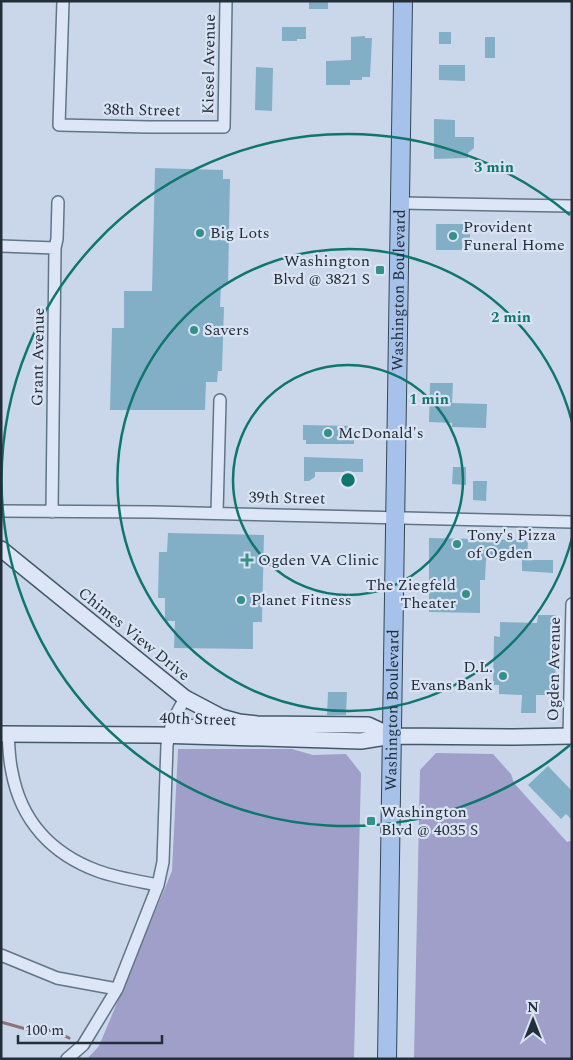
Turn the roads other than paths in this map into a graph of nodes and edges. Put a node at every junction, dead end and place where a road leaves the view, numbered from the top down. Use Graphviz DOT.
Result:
graph roads {
  1 [pos="62,1"];
  2 [pos="226,1"];
  3 [pos="403,1"];
  4 [pos="224,127"];
  5 [pos="58,202"];
  6 [pos="400,203"];
  7 [pos="572,206"];
  8 [pos="1,246"];
  9 [pos="55,248"];
  10 [pos="220,400"];
  11 [pos="1,511"];
  12 [pos="52,512"];
  13 [pos="217,513"];
  14 [pos="395,517"];
  15 [pos="572,522"];
  16 [pos="1,549"];
  17 [pos="572,604"];
  18 [pos="185,698"];
  19 [pos="257,724"];
  20 [pos="170,729"];
  21 [pos="5,734"];
  22 [pos="392,736"];
  23 [pos="570,736"];
  24 [pos="158,885"];
  25 [pos="1,955"];
  26 [pos="116,988"];
  27 [pos="67,1059"];
  28 [pos="387,1059"];
  1 -- 4 [label="street, 38th Street"];
  2 -- 4 [label="street, Kiesel Avenue"];
  3 -- 6 [label="main road, Washington Boulevard"];
  5 -- 9 [label="street, Grant Avenue"];
  6 -- 7 [label="street"];
  6 -- 14 [label="main road, Washington Boulevard"];
  8 -- 9 [label="street"];
  9 -- 12 [label="street, Grant Avenue"];
  10 -- 13 [label="street"];
  11 -- 12 [label="street, 39th Street"];
  12 -- 13 [label="street, 39th Street"];
  13 -- 14 [label="street, 39th Street"];
  14 -- 15 [label="street, 39th Street"];
  14 -- 22 [label="main road, Washington Boulevard"];
  16 -- 18 [label="main road, Chimes View Drive"];
  17 -- 23 [label="street, Ogden Avenue"];
  18 -- 19 [label="main road, Chimes View Drive"];
  18 -- 20 [label="street"];
  19 -- 20 [label="street, 40th Street"];
  19 -- 22 [label="main road, 40th Street"];
  20 -- 21 [label="main road, 40th Street"];
  20 -- 22 [label="main road, 40th Street"];
  20 -- 24 [label="street"];
  21 -- 24 [label="street"];
  22 -- 23 [label="main road, 40th Street"];
  22 -- 28 [label="main road, Washington Boulevard"];
  24 -- 26 [label="street"];
  25 -- 26 [label="street"];
  26 -- 27 [label="street"];
}
